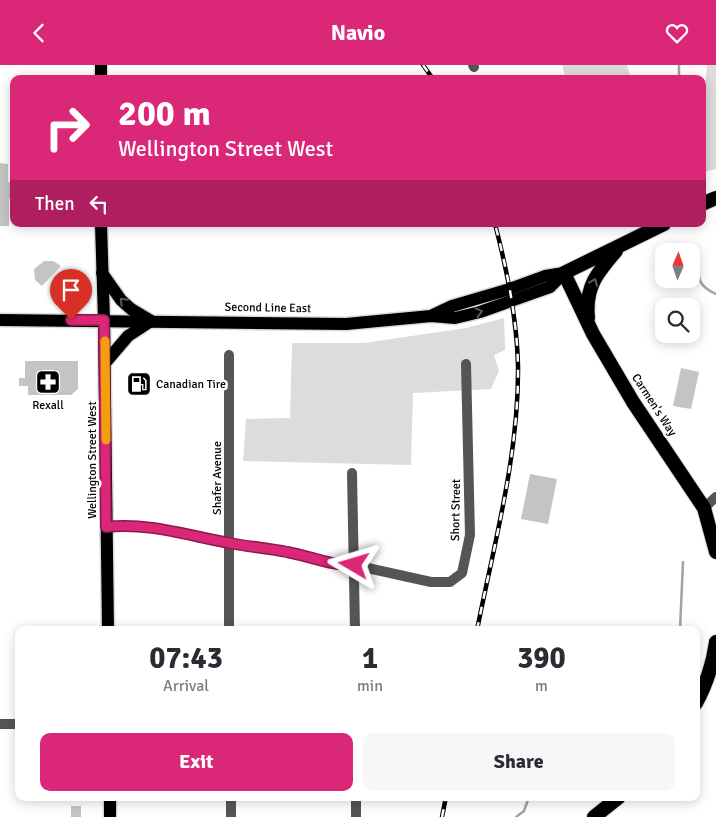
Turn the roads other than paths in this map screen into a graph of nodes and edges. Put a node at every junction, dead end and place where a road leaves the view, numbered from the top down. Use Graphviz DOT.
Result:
graph roads {
  1 [pos="101,227"];
  2 [pos="658,227"];
  3 [pos="620,247"];
  4 [pos="102,273"];
  5 [pos="564,273"];
  6 [pos="0,320"];
  7 [pos="104,320"];
  8 [pos="152,321"];
  9 [pos="589,326"];
  10 [pos="229,355"];
  11 [pos="105,363"];
  12 [pos="466,364"];
  13 [pos="352,473"];
  14 [pos="716,497"];
  15 [pos="704,508"];
  16 [pos="106,527"];
  17 [pos="230,543"];
  18 [pos="716,552"];
  19 [pos="354,565"];
  20 [pos="108,626"];
  21 [pos="230,626"];
  22 [pos="355,626"];
  23 [pos="716,642"];
  24 [pos="700,696"];
  25 [pos="0,724"];
  26 [pos="15,724"];
  27 [pos="110,801"];
  28 [pos="231,801"];
  29 [pos="356,801"];
  30 [pos="614,801"];
  31 [pos="110,817"];
  32 [pos="231,817"];
  33 [pos="356,817"];
  34 [pos="594,817"];
  1 -- 4 [label="main road, Wellington Street West"];
  2 -- 3 [label="highway, Second Line East"];
  3 -- 5 [label="highway, Second Line East"];
  9 -- 3 [label="highway, one-way"];
  4 -- 7 [label="main road, Wellington Street West"];
  8 -- 4 [label="main road, one-way"];
  5 -- 8 [label="main road, Second Line East"];
  5 -- 9 [label="highway, Carmen's Way"];
  6 -- 7 [label="main road, Second Line East"];
  7 -- 8 [label="main road, Second Line East"];
  7 -- 11 [label="main road, Wellington Street West"];
  8 -- 11 [label="main road"];
  9 -- 15 [label="highway, Carmen's Way"];
  10 -- 17 [label="street, Shafer Avenue"];
  11 -- 16 [label="main road, Wellington Street West"];
  12 -- 19 [label="street, Short Street"];
  13 -- 19 [label="street"];
  14 -- 15 [label="street"];
  15 -- 18 [label="highway, Carmen's Way"];
  16 -- 17 [label="street, Short Street"];
  16 -- 20 [label="main road, Wellington Street West"];
  17 -- 19 [label="street, Short Street"];
  17 -- 21 [label="street, Shafer Avenue"];
  19 -- 22 [label="street"];
  23 -- 24 [label="highway"];
  25 -- 26 [label="street"];
  27 -- 31 [label="main road"];
  28 -- 32 [label="street"];
  29 -- 33 [label="street"];
  30 -- 34 [label="highway"];
}
